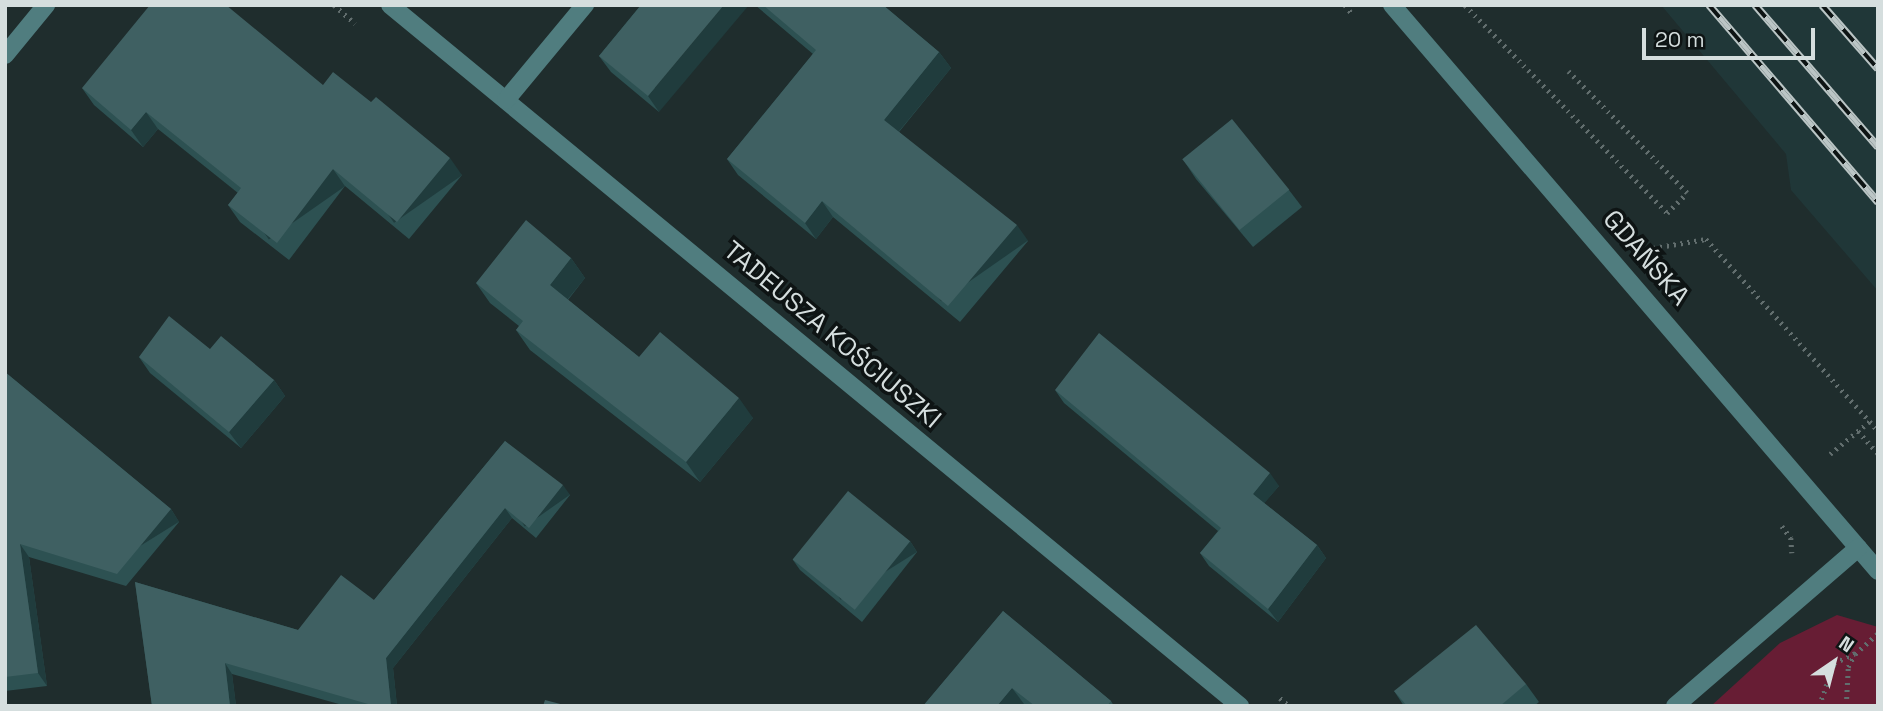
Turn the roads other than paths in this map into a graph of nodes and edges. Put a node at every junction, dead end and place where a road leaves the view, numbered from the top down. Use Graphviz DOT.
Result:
graph roads {
  1 [pos="46,5"];
  2 [pos="390,5"];
  3 [pos="585,5"];
  4 [pos="1392,5"];
  5 [pos="5,55"];
  6 [pos="506,100"];
  7 [pos="1858,548"];
  8 [pos="1878,571"];
  9 [pos="1240,706"];
  10 [pos="1675,706"];
  1 -- 5 [label="street"];
  2 -- 6 [label="street, TADEUSZA KOŚCIUSZKI"];
  3 -- 6 [label="street"];
  4 -- 7 [label="street, GDAŃSKA"];
  6 -- 9 [label="street, TADEUSZA KOŚCIUSZKI"];
  7 -- 8 [label="street, GDAŃSKA"];
  7 -- 10 [label="street"];
}
